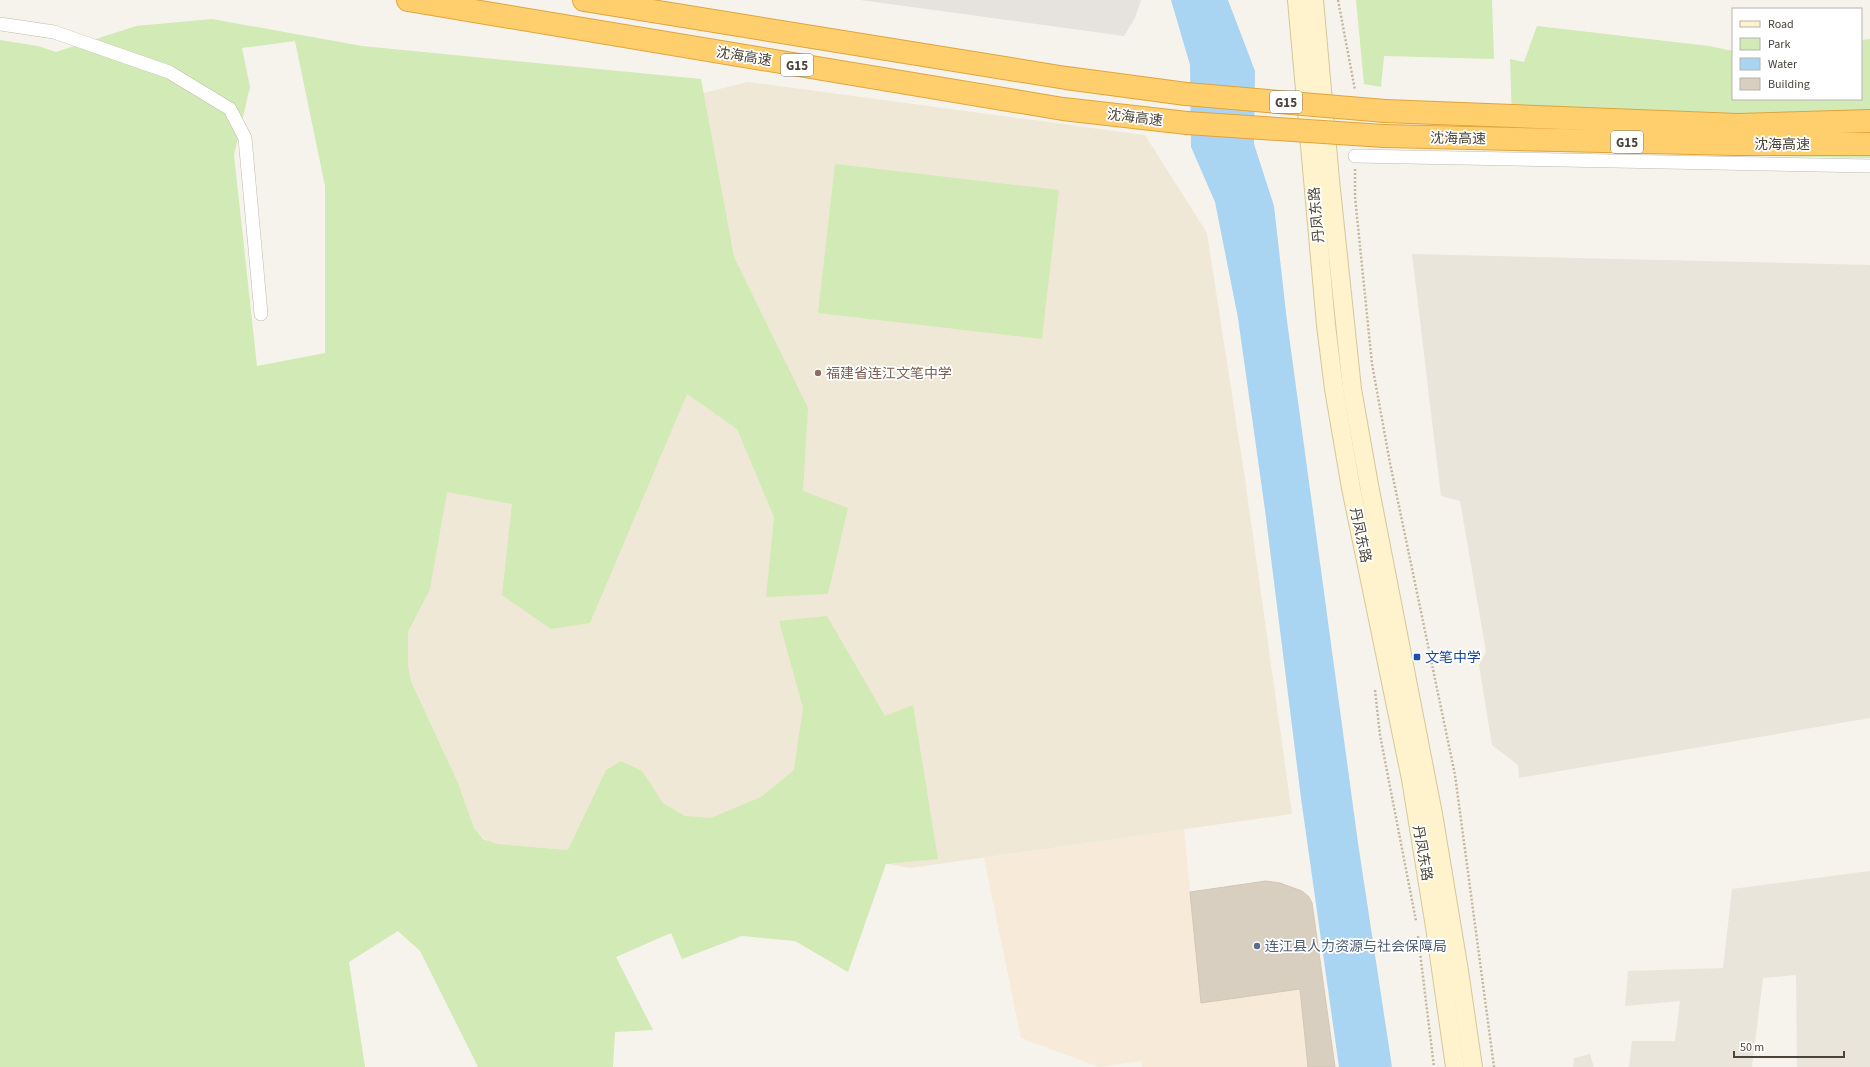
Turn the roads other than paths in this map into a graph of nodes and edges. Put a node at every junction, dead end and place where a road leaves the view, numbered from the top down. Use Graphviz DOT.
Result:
graph roads {
  1 [pos="408,0"];
  2 [pos="584,0"];
  3 [pos="1297,0"];
  4 [pos="1314,0"];
  5 [pos="0,24"];
  6 [pos="1870,121"];
  7 [pos="1870,144"];
  8 [pos="1355,156"];
  9 [pos="1870,166"];
  10 [pos="261,314"];
  11 [pos="1455,1067"];
  12 [pos="1473,1067"];
  1 -- 7 [label="highway, 沈海高速 / G15, bridge"];
  2 -- 6 [label="highway, 沈海高速 / G15, bridge"];
  3 -- 11 [label="main road, 丹凤东路"];
  4 -- 12 [label="main road, 丹凤东路"];
  5 -- 10 [label="street"];
  8 -- 9 [label="street"];
}
